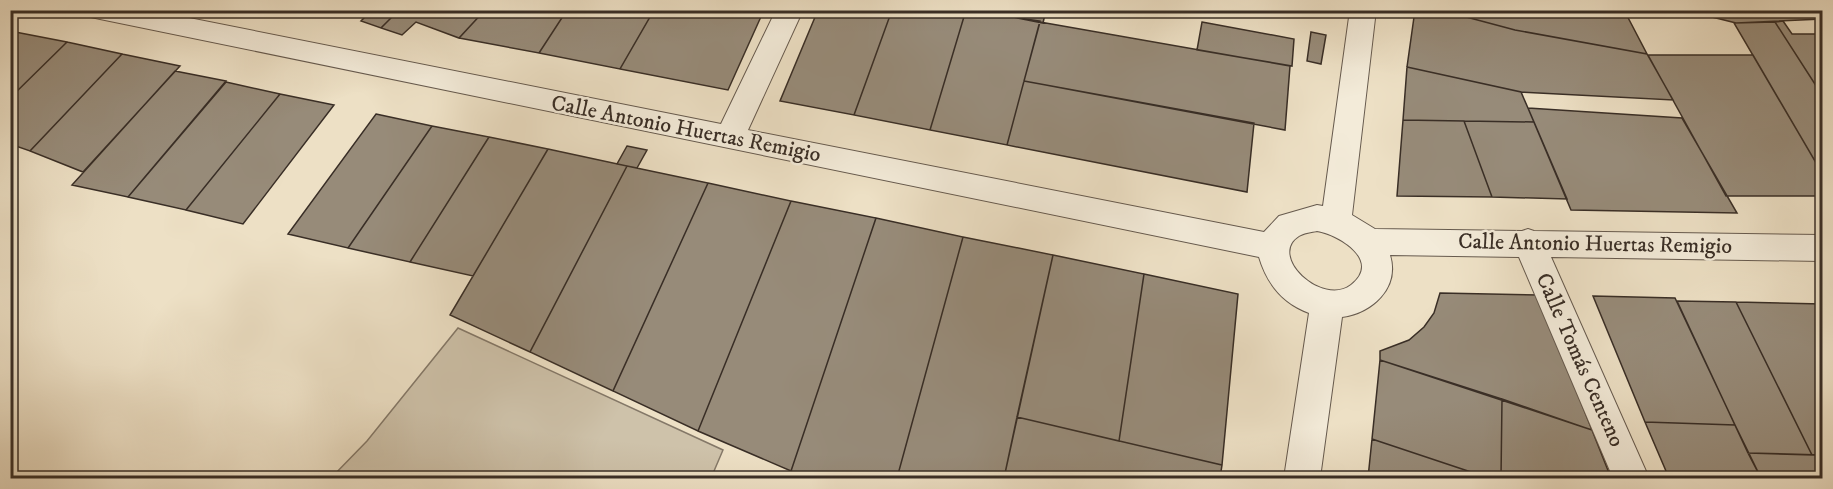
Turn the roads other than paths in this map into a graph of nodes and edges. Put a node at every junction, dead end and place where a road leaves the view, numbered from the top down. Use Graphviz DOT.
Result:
graph roads {
  1 [pos="100,10"];
  2 [pos="790,10"];
  3 [pos="1363,10"];
  4 [pos="729,138"];
  5 [pos="1336,222"];
  6 [pos="1367,242"];
  7 [pos="1528,243"];
  8 [pos="1272,247"];
  9 [pos="1822,248"];
  10 [pos="1327,304"];
  11 [pos="1302,478"];
  12 [pos="1631,478"];
  1 -- 4 [label="street, Calle Antonio Huertas Remigio"];
  2 -- 4 [label="street"];
  3 -- 5 [label="street"];
  4 -- 8 [label="street, Calle Antonio Huertas Remigio"];
  5 -- 6 [label="street"];
  5 -- 8 [label="street"];
  6 -- 7 [label="street, Calle Antonio Huertas Remigio"];
  6 -- 10 [label="street"];
  7 -- 9 [label="street, Calle Antonio Huertas Remigio"];
  7 -- 12 [label="street, Calle Tomás Centeno"];
  8 -- 10 [label="street"];
  10 -- 11 [label="street"];
}
